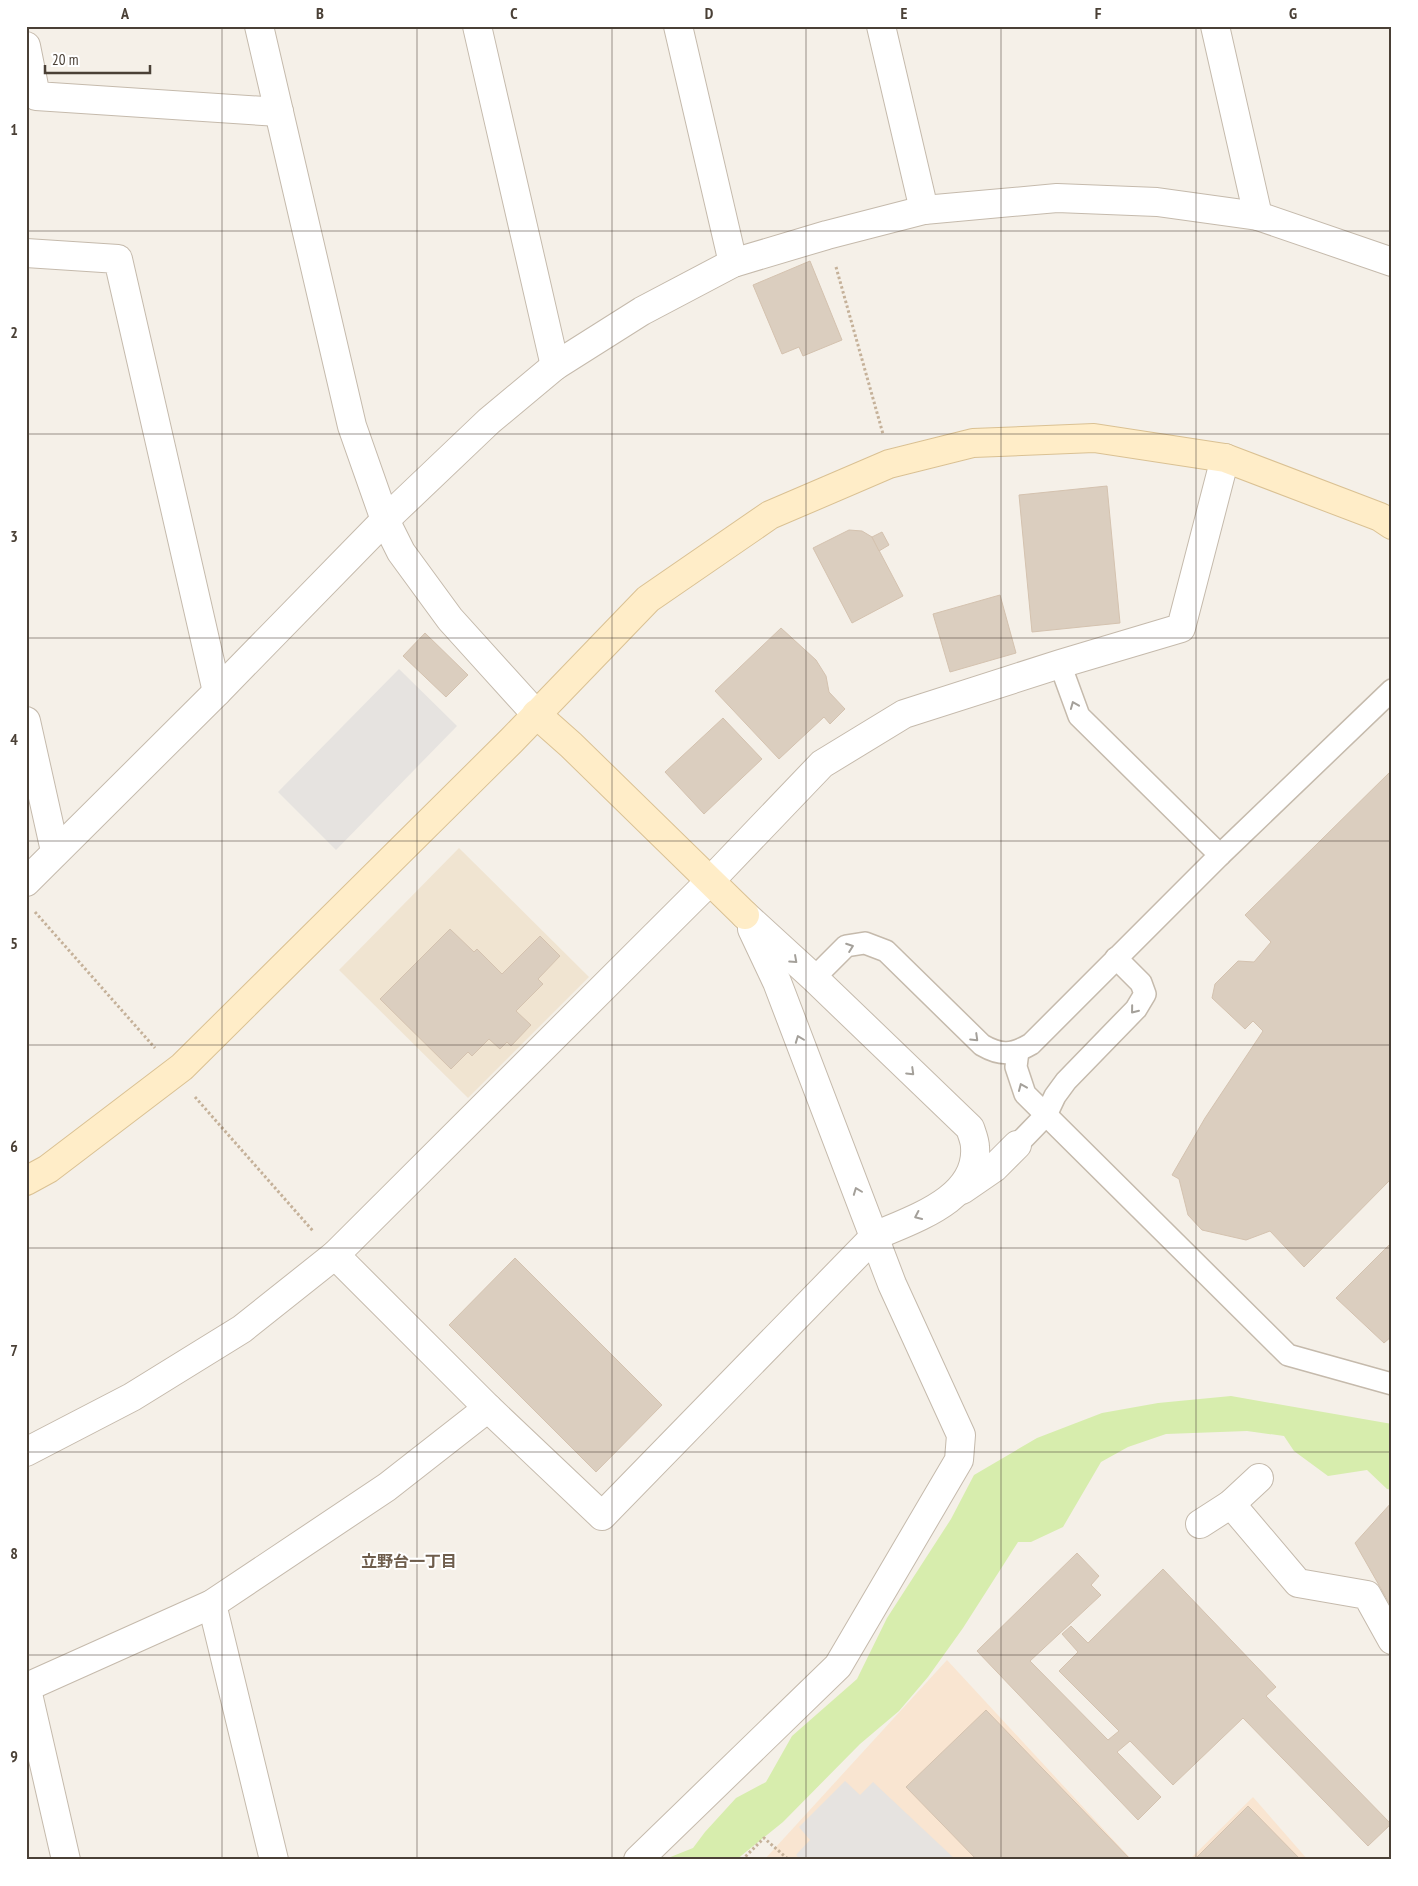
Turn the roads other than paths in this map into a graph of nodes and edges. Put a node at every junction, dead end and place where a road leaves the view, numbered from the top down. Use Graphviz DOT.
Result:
graph roads {
  1 [pos="259,26"];
  2 [pos="477,26"];
  3 [pos="678,26"];
  4 [pos="881,26"];
  5 [pos="1215,26"];
  6 [pos="26,46"];
  7 [pos="279,112"];
  8 [pos="924,210"];
  9 [pos="1258,216"];
  10 [pos="26,253"];
  11 [pos="1392,262"];
  12 [pos="733,263"];
  13 [pos="555,366"];
  14 [pos="1225,458"];
  15 [pos="385,520"];
  16 [pos="1392,525"];
  17 [pos="1060,664"];
  18 [pos="1392,690"];
  19 [pos="216,692"];
  20 [pos="536,714"];
  21 [pos="26,721"];
  22 [pos="55,851"];
  23 [pos="1220,855"];
  24 [pos="710,881"];
  25 [pos="26,882"];
  26 [pos="745,915"];
  27 [pos="1116,958"];
  28 [pos="814,978"];
  29 [pos="1018,1051"];
  30 [pos="1046,1114"];
  31 [pos="1017,1145"];
  32 [pos="26,1181"];
  33 [pos="946,1201"];
  34 [pos="875,1236"];
  35 [pos="335,1256"];
  36 [pos="1392,1384"];
  37 [pos="488,1408"];
  38 [pos="26,1452"];
  39 [pos="1259,1478"];
  40 [pos="1231,1504"];
  41 [pos="1200,1524"];
  42 [pos="212,1604"];
  43 [pos="1392,1640"];
  44 [pos="27,1686"];
  45 [pos="66,1860"];
  46 [pos="274,1860"];
  47 [pos="638,1860"];
  1 -- 7 [label="street"];
  2 -- 13 [label="street"];
  3 -- 12 [label="street"];
  4 -- 8 [label="street"];
  5 -- 9 [label="street"];
  6 -- 7 [label="street"];
  7 -- 15 [label="street"];
  8 -- 9 [label="street"];
  8 -- 12 [label="street"];
  9 -- 11 [label="street"];
  10 -- 19 [label="street"];
  12 -- 13 [label="street"];
  13 -- 15 [label="street"];
  14 -- 16 [label="street"];
  14 -- 17 [label="street"];
  14 -- 20 [label="street"];
  15 -- 19 [label="street"];
  15 -- 20 [label="street"];
  23 -- 17 [label="lane, one-way"];
  17 -- 24 [label="street"];
  18 -- 23 [label="lane"];
  19 -- 22 [label="street"];
  20 -- 24 [label="street"];
  20 -- 32 [label="street"];
  21 -- 22 [label="street"];
  22 -- 25 [label="street"];
  23 -- 27 [label="lane"];
  24 -- 26 [label="street"];
  24 -- 35 [label="street"];
  26 -- 28 [label="street, one-way"];
  34 -- 26 [label="street, one-way"];
  27 -- 29 [label="lane"];
  27 -- 30 [label="lane, one-way"];
  28 -- 29 [label="lane, one-way"];
  28 -- 33 [label="street, one-way"];
  30 -- 29 [label="lane, one-way"];
  30 -- 31 [label="lane"];
  30 -- 36 [label="lane"];
  31 -- 33 [label="street"];
  33 -- 34 [label="street, one-way"];
  34 -- 37 [label="street"];
  34 -- 47 [label="street"];
  35 -- 37 [label="street"];
  35 -- 38 [label="street"];
  37 -- 42 [label="street"];
  39 -- 40 [label="street"];
  40 -- 41 [label="street"];
  40 -- 43 [label="street"];
  42 -- 44 [label="street"];
  42 -- 46 [label="street"];
  44 -- 45 [label="street"];
}
